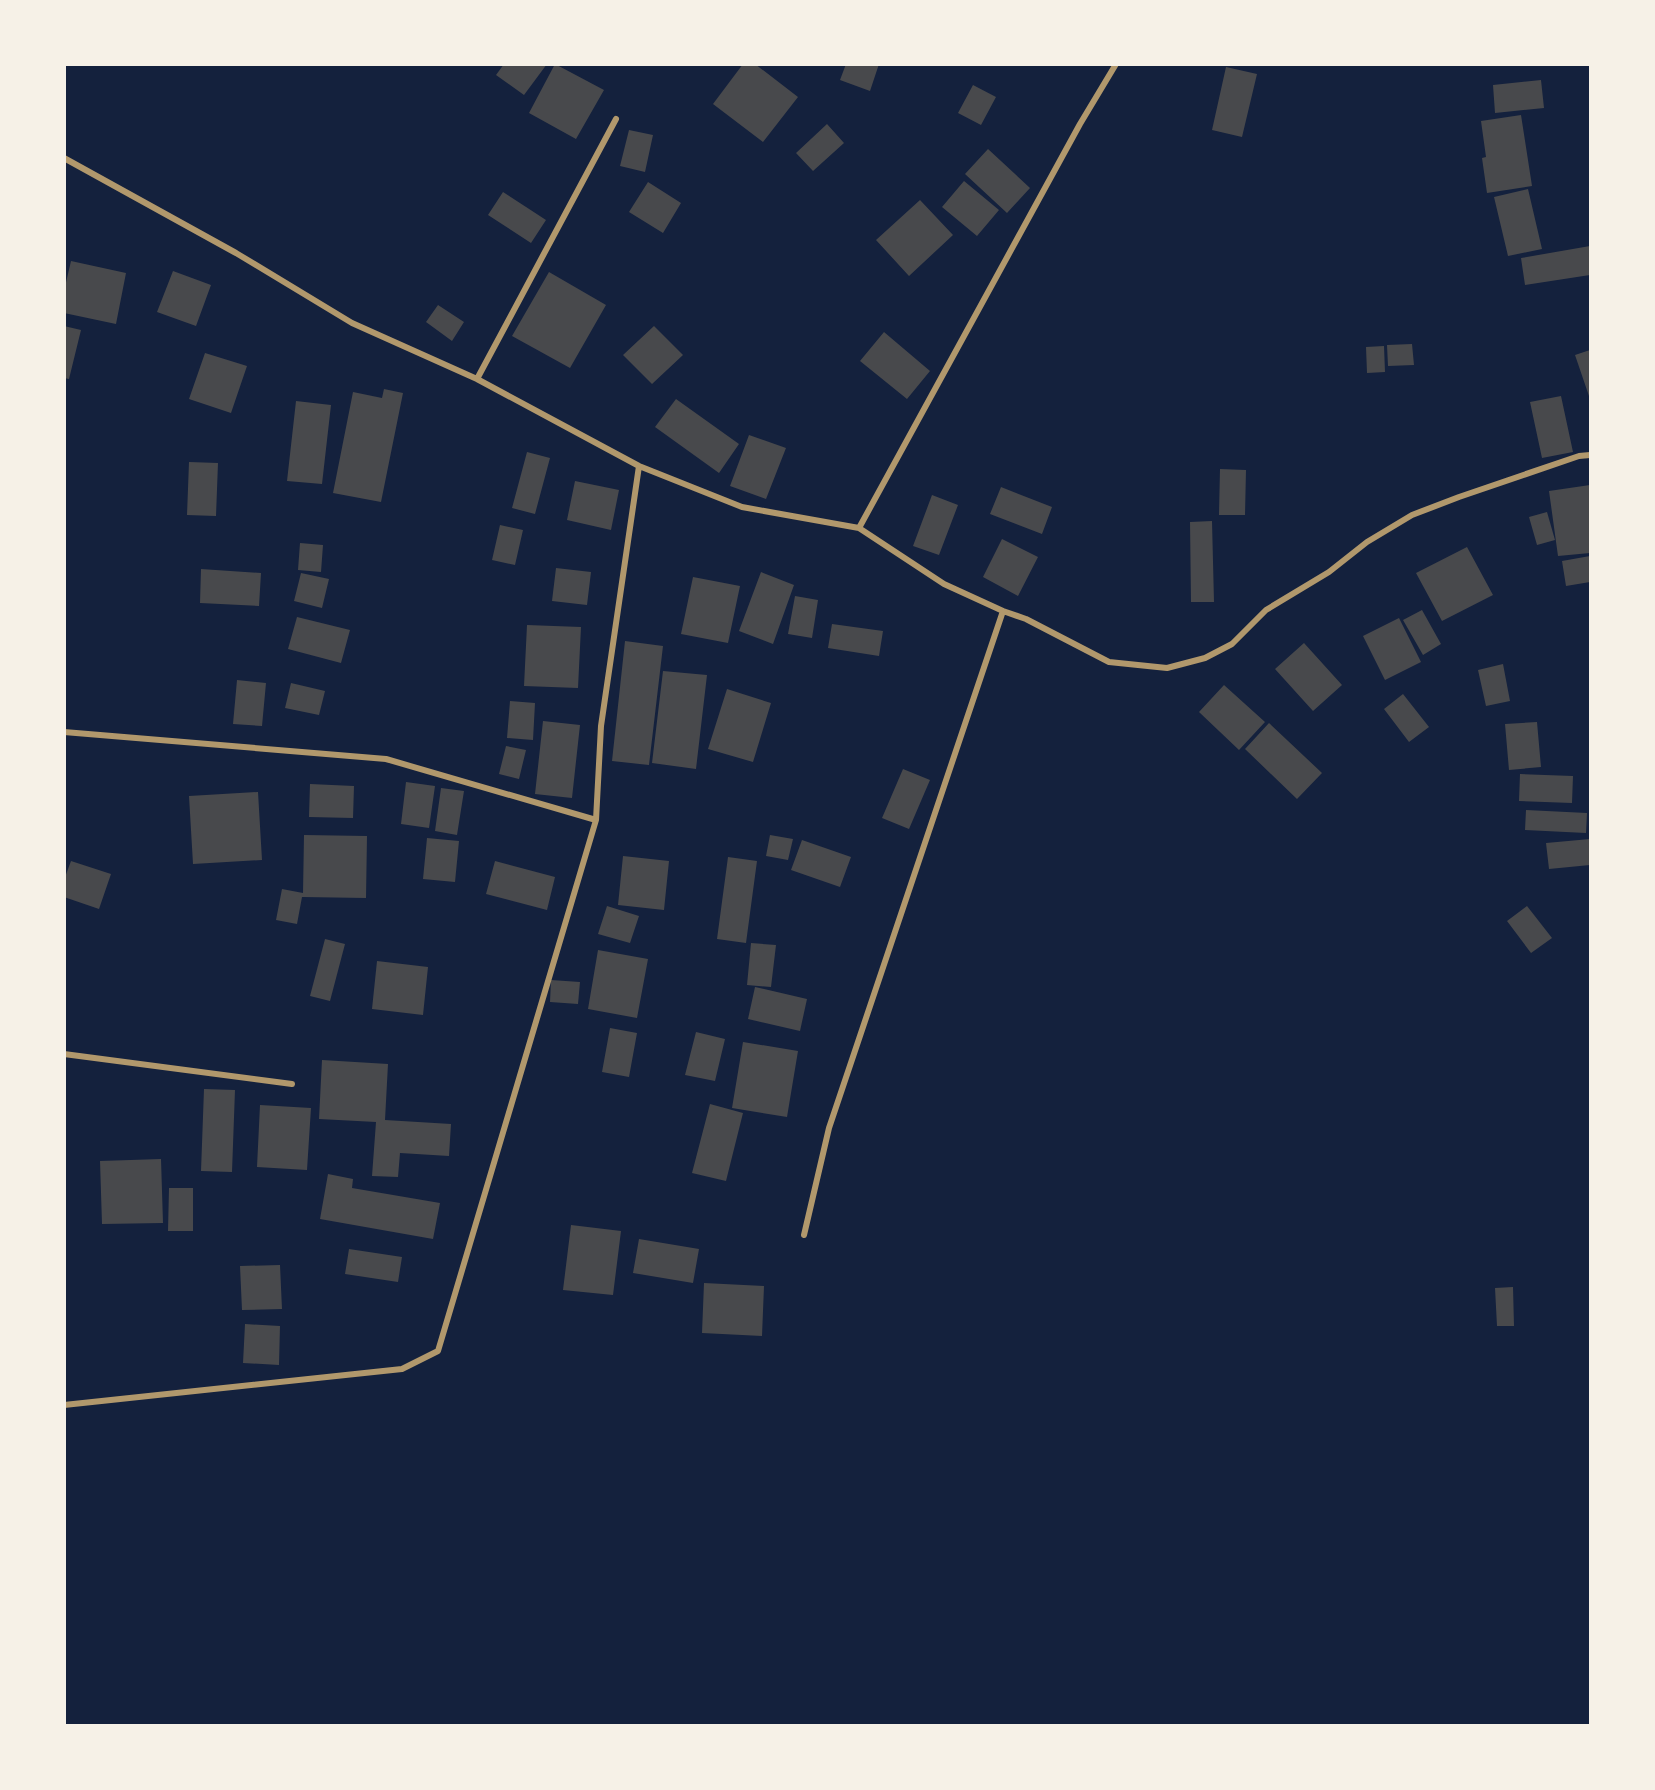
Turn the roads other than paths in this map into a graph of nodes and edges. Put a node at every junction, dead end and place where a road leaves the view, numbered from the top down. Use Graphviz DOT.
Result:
graph roads {
  1 [pos="1116,64"];
  2 [pos="616,119"];
  3 [pos="64,158"];
  4 [pos="477,379"];
  5 [pos="1590,455"];
  6 [pos="639,466"];
  7 [pos="859,528"];
  8 [pos="1003,611"];
  9 [pos="64,732"];
  10 [pos="596,820"];
  11 [pos="64,1054"];
  12 [pos="292,1084"];
  13 [pos="804,1234"];
  14 [pos="64,1406"];
  1 -- 7 [label="street"];
  2 -- 4 [label="street"];
  3 -- 4 [label="street"];
  4 -- 6 [label="street"];
  5 -- 8 [label="street"];
  6 -- 7 [label="street"];
  6 -- 10 [label="street"];
  7 -- 8 [label="street"];
  8 -- 13 [label="street"];
  9 -- 10 [label="street"];
  10 -- 14 [label="street"];
  11 -- 12 [label="street"];
}
